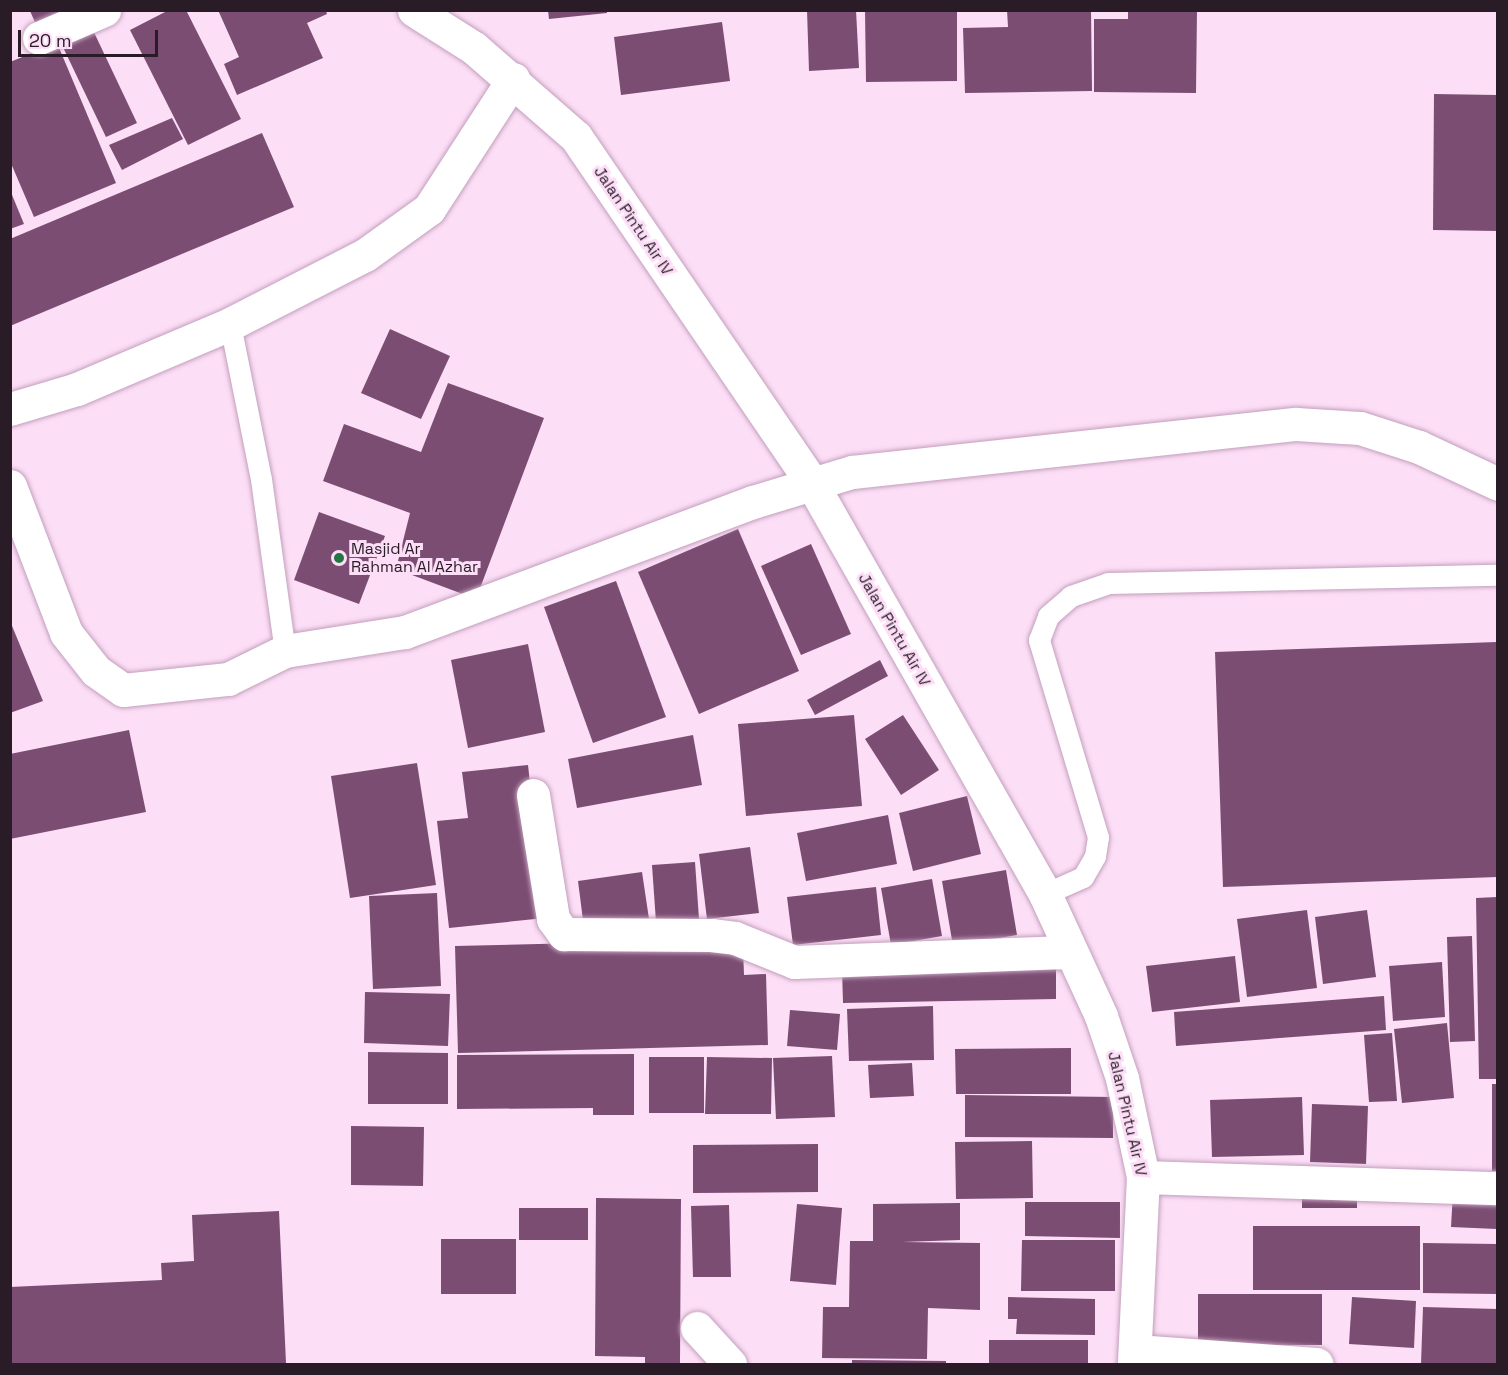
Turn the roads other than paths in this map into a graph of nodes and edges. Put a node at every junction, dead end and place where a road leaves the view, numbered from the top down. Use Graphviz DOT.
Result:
graph roads {
  1 [pos="104,10"];
  2 [pos="414,10"];
  3 [pos="39,38"];
  4 [pos="513,79"];
  5 [pos="230,324"];
  6 [pos="10,409"];
  7 [pos="811,482"];
  8 [pos="1497,484"];
  9 [pos="10,486"];
  10 [pos="1497,575"];
  11 [pos="285,651"];
  12 [pos="533,795"];
  13 [pos="1045,894"];
  14 [pos="1070,952"];
  15 [pos="1143,1177"];
  16 [pos="1497,1188"];
  17 [pos="697,1328"];
  18 [pos="1134,1358"];
  19 [pos="730,1365"];
  20 [pos="1317,1365"];
  1 -- 3 [label="street"];
  2 -- 4 [label="street, Jalan Pintu Air IV"];
  4 -- 5 [label="street"];
  4 -- 7 [label="street, Jalan Pintu Air IV"];
  5 -- 6 [label="street"];
  5 -- 11 [label="lane"];
  7 -- 8 [label="street"];
  7 -- 11 [label="street"];
  7 -- 13 [label="street, Jalan Pintu Air IV"];
  9 -- 11 [label="street"];
  10 -- 13 [label="lane"];
  12 -- 14 [label="street"];
  13 -- 14 [label="street, Jalan Pintu Air IV"];
  14 -- 15 [label="street, Jalan Pintu Air IV"];
  15 -- 16 [label="street"];
  15 -- 18 [label="street, Jalan Pintu Air IV"];
  17 -- 19 [label="street"];
  18 -- 20 [label="street"];
}
